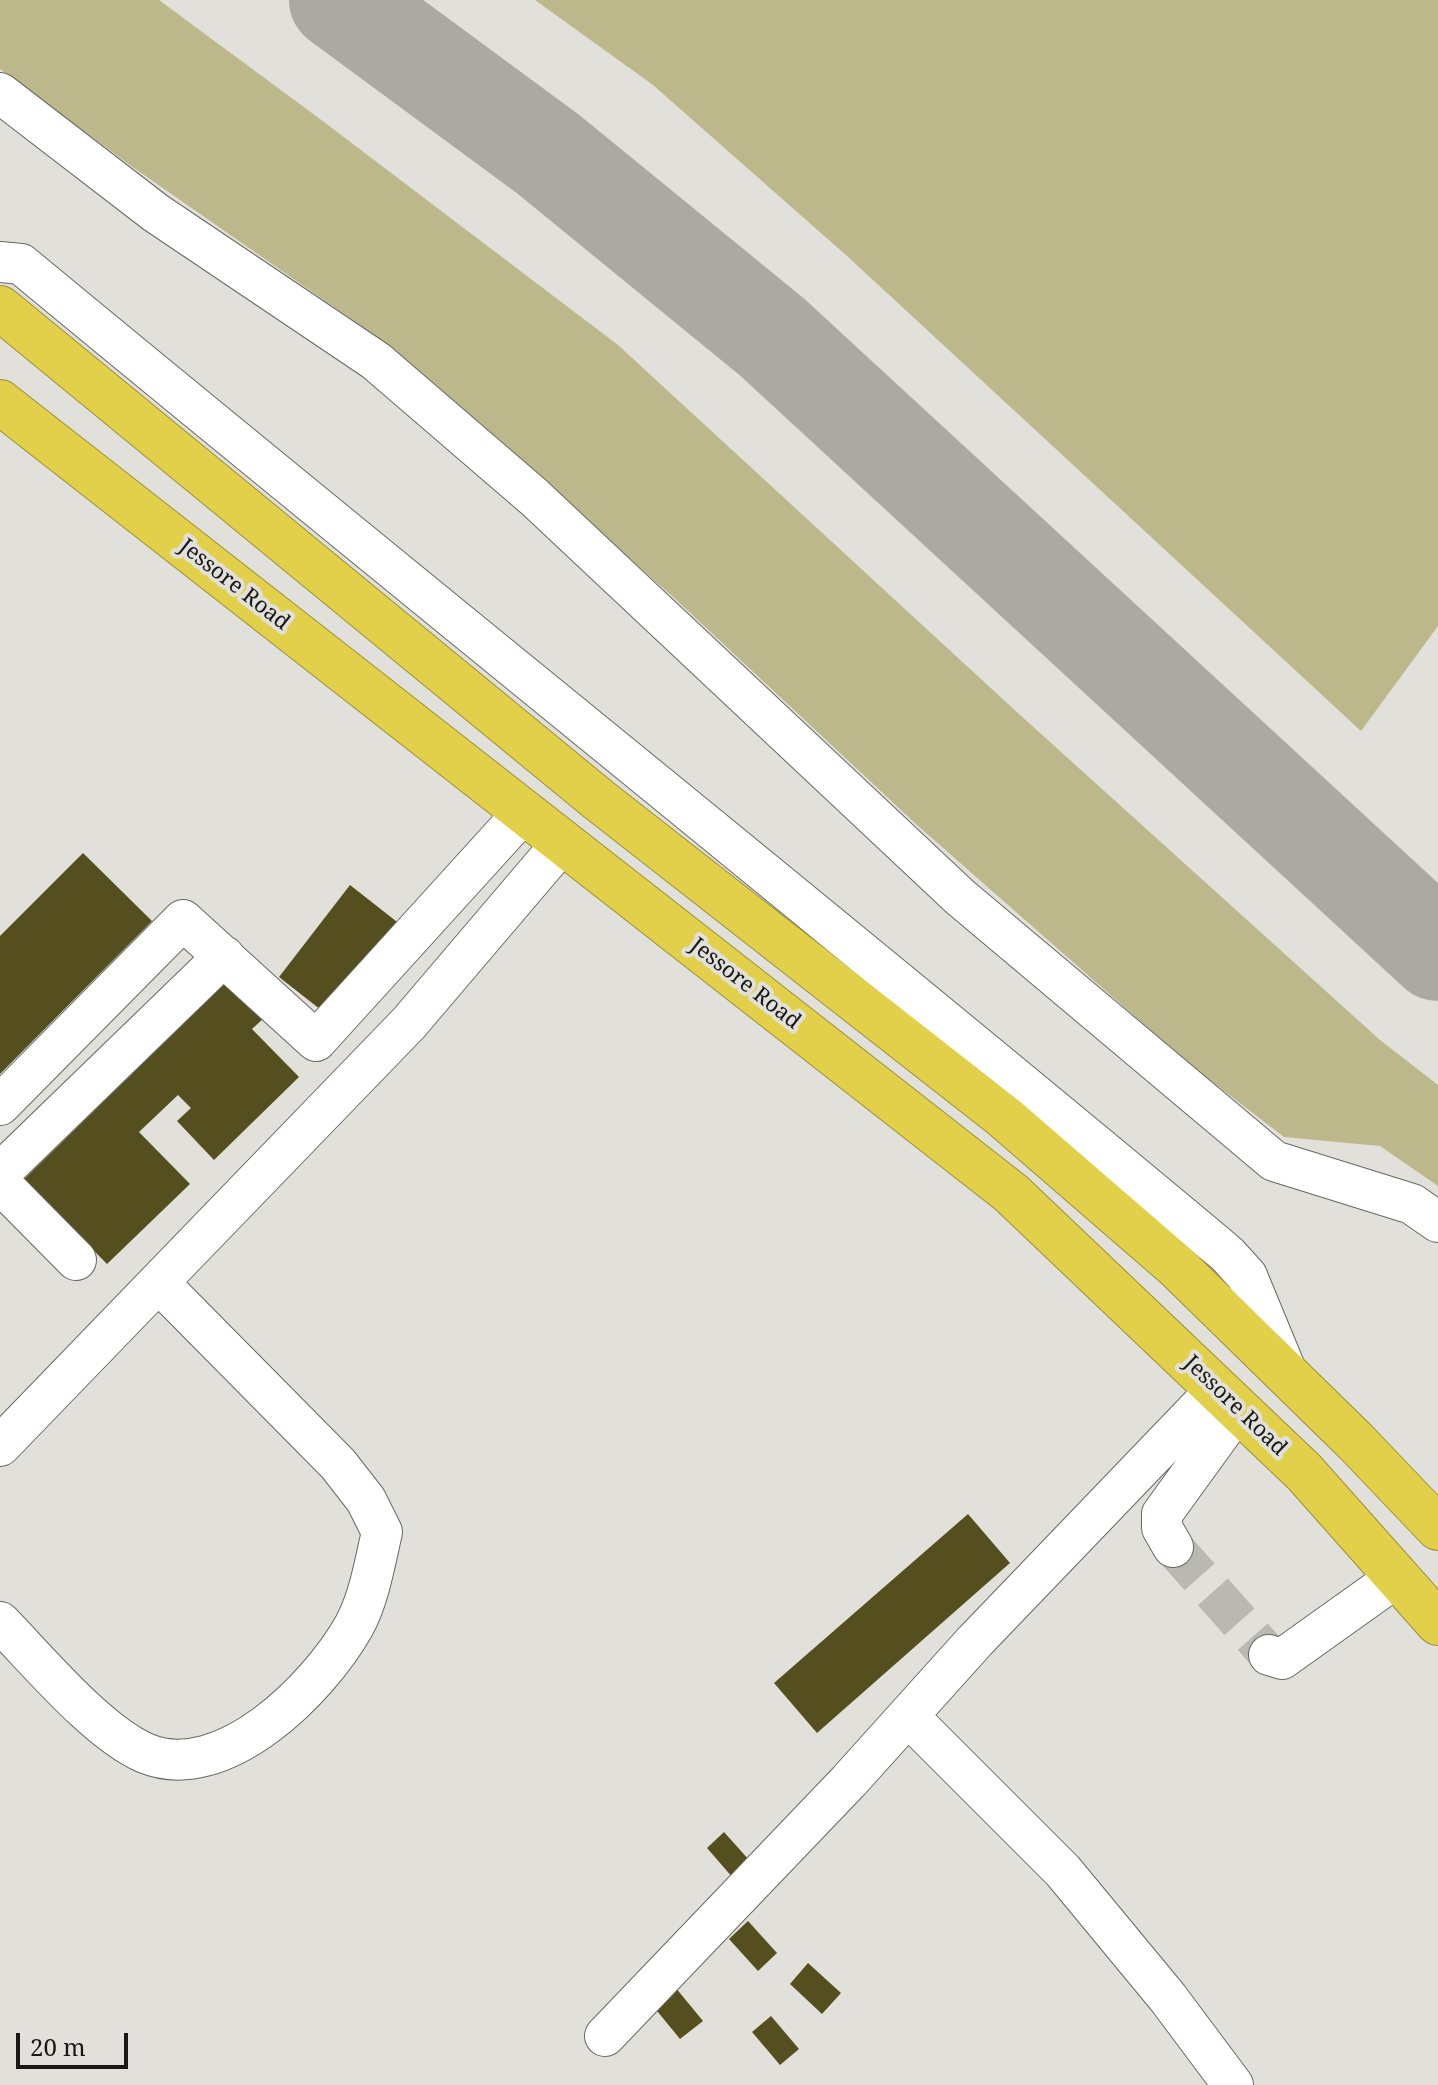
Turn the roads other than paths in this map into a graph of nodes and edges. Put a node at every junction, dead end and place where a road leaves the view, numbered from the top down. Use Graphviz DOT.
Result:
graph roads {
  1 [pos="0,93"];
  2 [pos="0,262"];
  3 [pos="0,308"];
  4 [pos="0,402"];
  5 [pos="524,812"];
  6 [pos="563,842"];
  7 [pos="224,956"];
  8 [pos="0,1105"];
  9 [pos="0,1173"];
  10 [pos="0,1183"];
  11 [pos="1438,1222"];
  12 [pos="76,1260"];
  13 [pos="159,1283"];
  14 [pos="1289,1376"];
  15 [pos="1228,1399"];
  16 [pos="0,1446"];
  17 [pos="1438,1528"];
  18 [pos="1173,1547"];
  19 [pos="1397,1577"];
  20 [pos="0,1622"];
  21 [pos="1438,1623"];
  22 [pos="1269,1655"];
  23 [pos="908,1716"];
  24 [pos="605,2036"];
  25 [pos="1233,2085"];
  1 -- 11 [label="street"];
  2 -- 14 [label="street"];
  3 -- 14 [label="highway"];
  4 -- 5 [label="highway, Jessore Road"];
  5 -- 6 [label="highway, Jessore Road"];
  5 -- 7 [label="street"];
  6 -- 13 [label="street"];
  6 -- 15 [label="highway, Jessore Road"];
  7 -- 8 [label="street"];
  7 -- 9 [label="street"];
  10 -- 12 [label="street"];
  13 -- 16 [label="street"];
  13 -- 20 [label="street"];
  14 -- 17 [label="highway"];
  15 -- 18 [label="street"];
  15 -- 19 [label="highway, Jessore Road"];
  15 -- 23 [label="street"];
  19 -- 21 [label="highway, Jessore Road"];
  19 -- 22 [label="street"];
  23 -- 24 [label="street"];
  23 -- 25 [label="street"];
}
